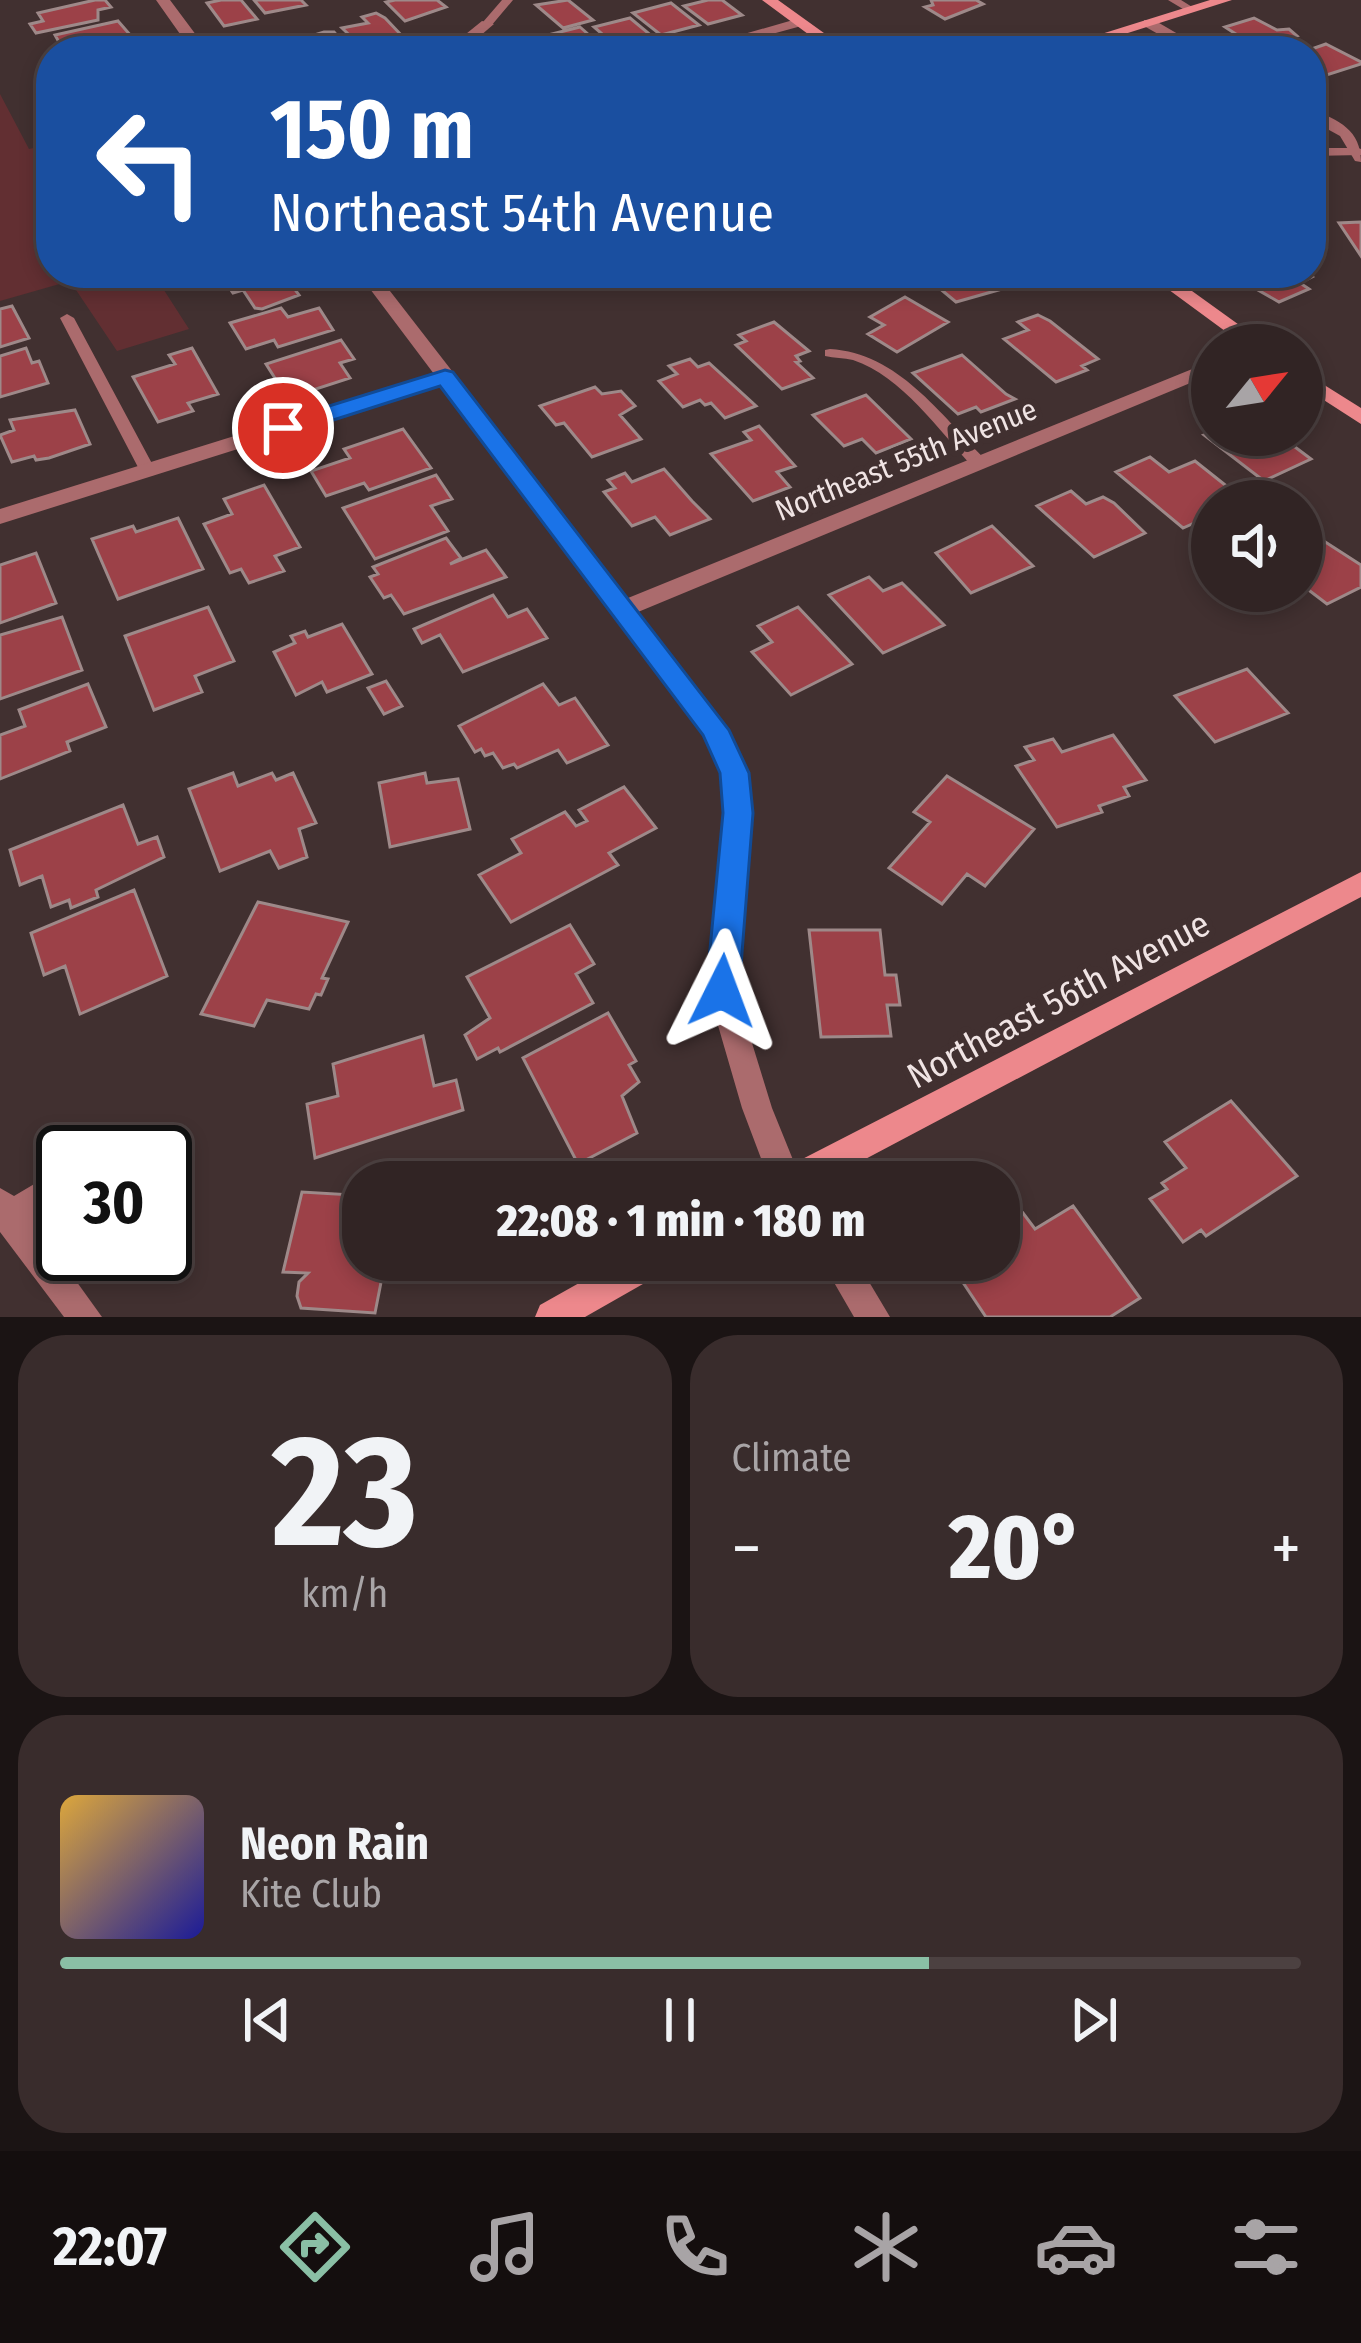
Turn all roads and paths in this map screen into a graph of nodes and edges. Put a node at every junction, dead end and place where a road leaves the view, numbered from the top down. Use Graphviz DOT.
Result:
graph roads {
  1 [pos="163,0"];
  2 [pos="508,0"];
  3 [pos="769,0"];
  4 [pos="1173,0"];
  5 [pos="1225,0"];
  6 [pos="1192,10"];
  7 [pos="800,22"];
  8 [pos="1149,23"];
  9 [pos="487,24"];
  10 [pos="189,36"];
  11 [pos="472,36"];
  12 [pos="748,36"];
  13 [pos="820,36"];
  14 [pos="1105,36"];
  15 [pos="1172,36"];
  16 [pos="1326,122"];
  17 [pos="1326,153"];
  18 [pos="1359,154"];
  19 [pos="378,288"];
  20 [pos="1176,288"];
  21 [pos="67,318"];
  22 [pos="1227,324"];
  23 [pos="830,353"];
  24 [pos="1191,376"];
  25 [pos="445,377"];
  26 [pos="1323,391"];
  27 [pos="1361,418"];
  28 [pos="979,463"];
  29 [pos="148,470"];
  30 [pos="0,517"];
  31 [pos="623,609"];
  32 [pos="1361,884"];
  33 [pos="779,1161"];
  34 [pos="828,1161"];
  35 [pos="36,1196"];
  36 [pos="4,1211"];
  37 [pos="615,1281"];
  38 [pos="850,1281"];
  39 [pos="85,1317"];
  40 [pos="552,1317"];
  41 [pos="873,1317"];
  1 -- 10 [label="street"];
  2 -- 9 [label="lane"];
  3 -- 7 [label="street"];
  4 -- 6 [label="lane"];
  5 -- 6 [label="street"];
  6 -- 8 [label="street"];
  7 -- 12 [label="street"];
  7 -- 13 [label="street"];
  8 -- 14 [label="street"];
  8 -- 15 [label="street"];
  9 -- 11 [label="street"];
  16 -- 18 [label="street"];
  17 -- 18 [label="lane"];
  19 -- 25 [label="street"];
  20 -- 22 [label="street"];
  21 -- 29 [label="lane"];
  23 -- 28 [label="lane"];
  24 -- 28 [label="street, Northeast 55th Avenue"];
  25 -- 29 [label="street"];
  25 -- 31 [label="street"];
  26 -- 27 [label="street"];
  28 -- 31 [label="street, Northeast 55th Avenue"];
  29 -- 30 [label="street"];
  31 -- 33 [label="street"];
  32 -- 34 [label="street, Northeast 56th Avenue"];
  35 -- 36 [label="street"];
  36 -- 39 [label="street"];
  37 -- 40 [label="street"];
  38 -- 41 [label="street"];
}
